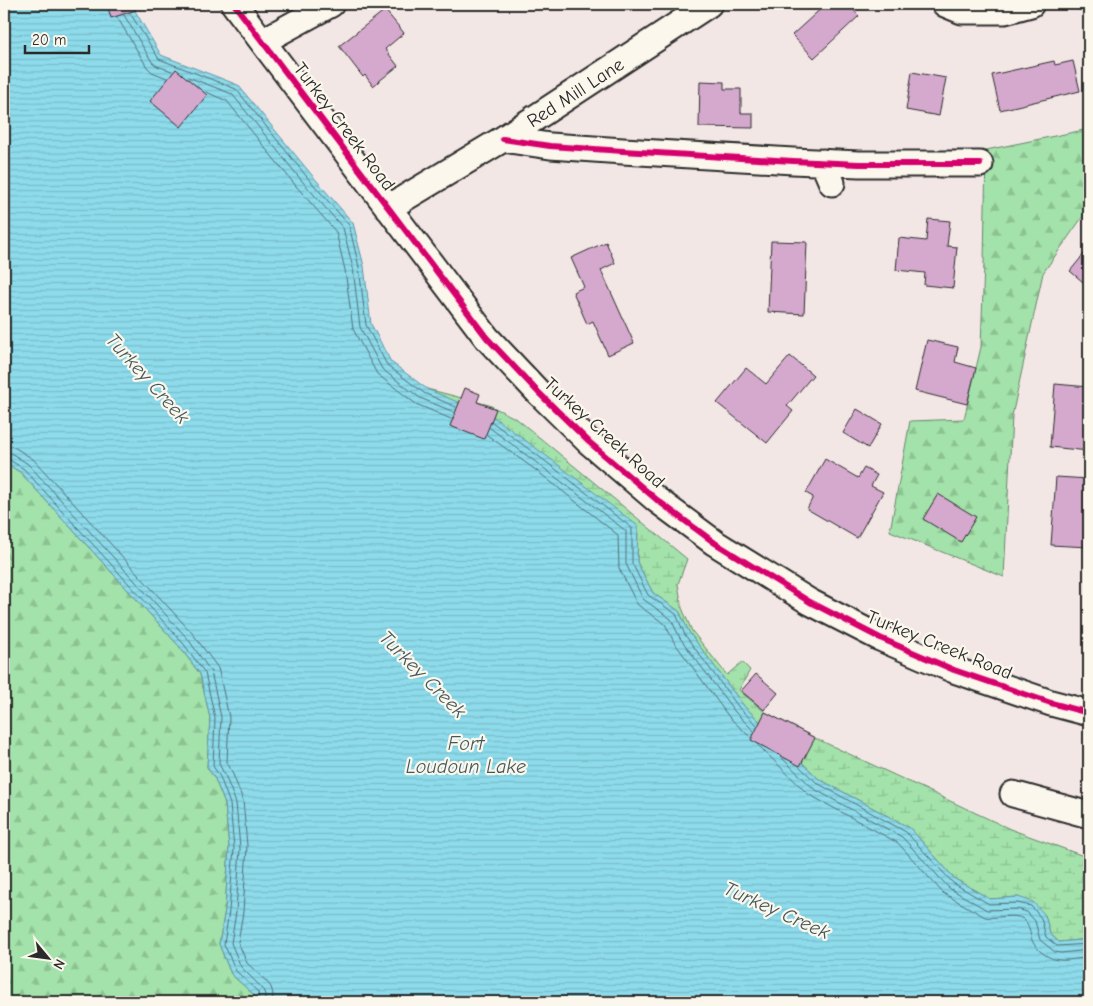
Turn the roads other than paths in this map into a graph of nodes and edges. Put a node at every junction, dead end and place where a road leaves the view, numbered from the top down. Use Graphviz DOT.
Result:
graph roads {
  1 [pos="234,4"];
  2 [pos="331,4"];
  3 [pos="709,4"];
  4 [pos="945,4"];
  5 [pos="1031,4"];
  6 [pos="263,41"];
  7 [pos="503,139"];
  8 [pos="980,164"];
  9 [pos="388,208"];
  10 [pos="1089,713"];
  11 [pos="1013,794"];
  12 [pos="1089,815"];
  1 -- 6 [label="street, Turkey Creek Road"];
  2 -- 6 [label="street"];
  3 -- 7 [label="street, Red Mill Lane"];
  4 -- 5 [label="street"];
  6 -- 9 [label="street, Turkey Creek Road"];
  7 -- 8 [label="street"];
  7 -- 9 [label="street, Red Mill Lane"];
  9 -- 10 [label="street, Turkey Creek Road"];
  11 -- 12 [label="street"];
}
